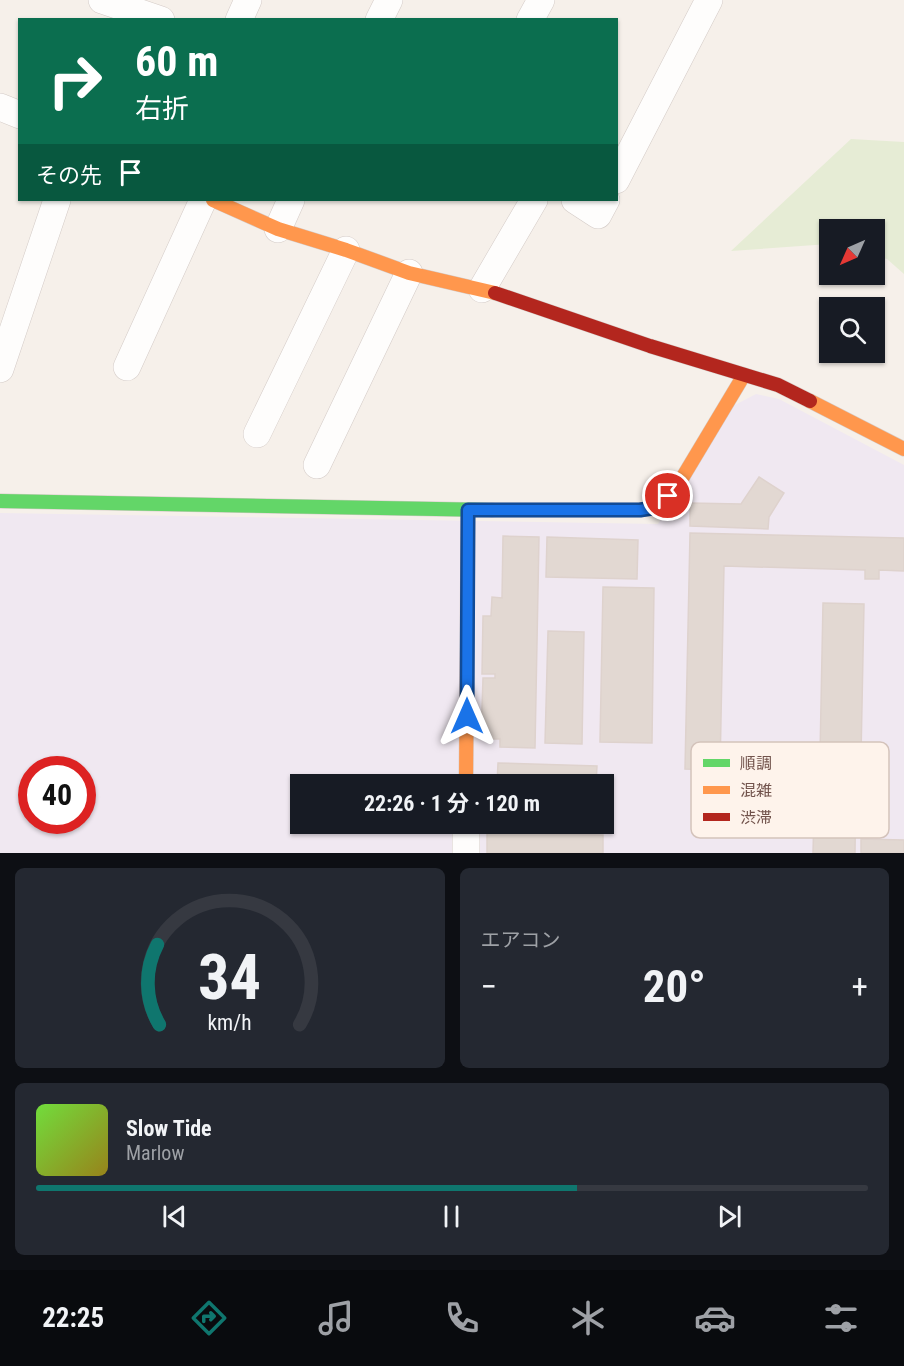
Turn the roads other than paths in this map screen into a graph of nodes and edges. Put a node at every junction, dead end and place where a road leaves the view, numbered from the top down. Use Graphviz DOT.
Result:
graph roads {
  1 [pos="102,0"];
  2 [pos="248,0"];
  3 [pos="389,0"];
  4 [pos="541,0"];
  5 [pos="709,0"];
  6 [pos="155,18"];
  7 [pos="240,18"];
  8 [pos="380,18"];
  9 [pos="531,18"];
  10 [pos="0,107"];
  11 [pos="18,114"];
  12 [pos="618,176"];
  13 [pos="57,201"];
  14 [pos="203,201"];
  15 [pos="215,201"];
  16 [pos="291,201"];
  17 [pos="533,201"];
  18 [pos="577,201"];
  19 [pos="605,201"];
  20 [pos="278,228"];
  21 [pos="346,250"];
  22 [pos="409,273"];
  23 [pos="482,289"];
  24 [pos="128,368"];
  25 [pos="0,369"];
  26 [pos="744,375"];
  27 [pos="257,434"];
  28 [pos="904,449"];
  29 [pos="317,465"];
  30 [pos="0,501"];
  31 [pos="468,510"];
  32 [pos="466,774"];
  33 [pos="466,834"];
  34 [pos="466,853"];
  1 -- 6 [label="street"];
  2 -- 7 [label="street"];
  3 -- 8 [label="street"];
  4 -- 9 [label="street"];
  5 -- 12 [label="street"];
  10 -- 11 [label="street"];
  13 -- 25 [label="street"];
  14 -- 24 [label="street"];
  15 -- 20 [label="street"];
  16 -- 20 [label="street"];
  17 -- 23 [label="street"];
  18 -- 19 [label="street"];
  20 -- 21 [label="street"];
  21 -- 22 [label="street"];
  21 -- 27 [label="street"];
  22 -- 23 [label="street"];
  22 -- 29 [label="street"];
  23 -- 26 [label="street"];
  26 -- 28 [label="street"];
  26 -- 31 [label="street"];
  30 -- 31 [label="street"];
  31 -- 32 [label="street"];
  33 -- 34 [label="street"];
}
